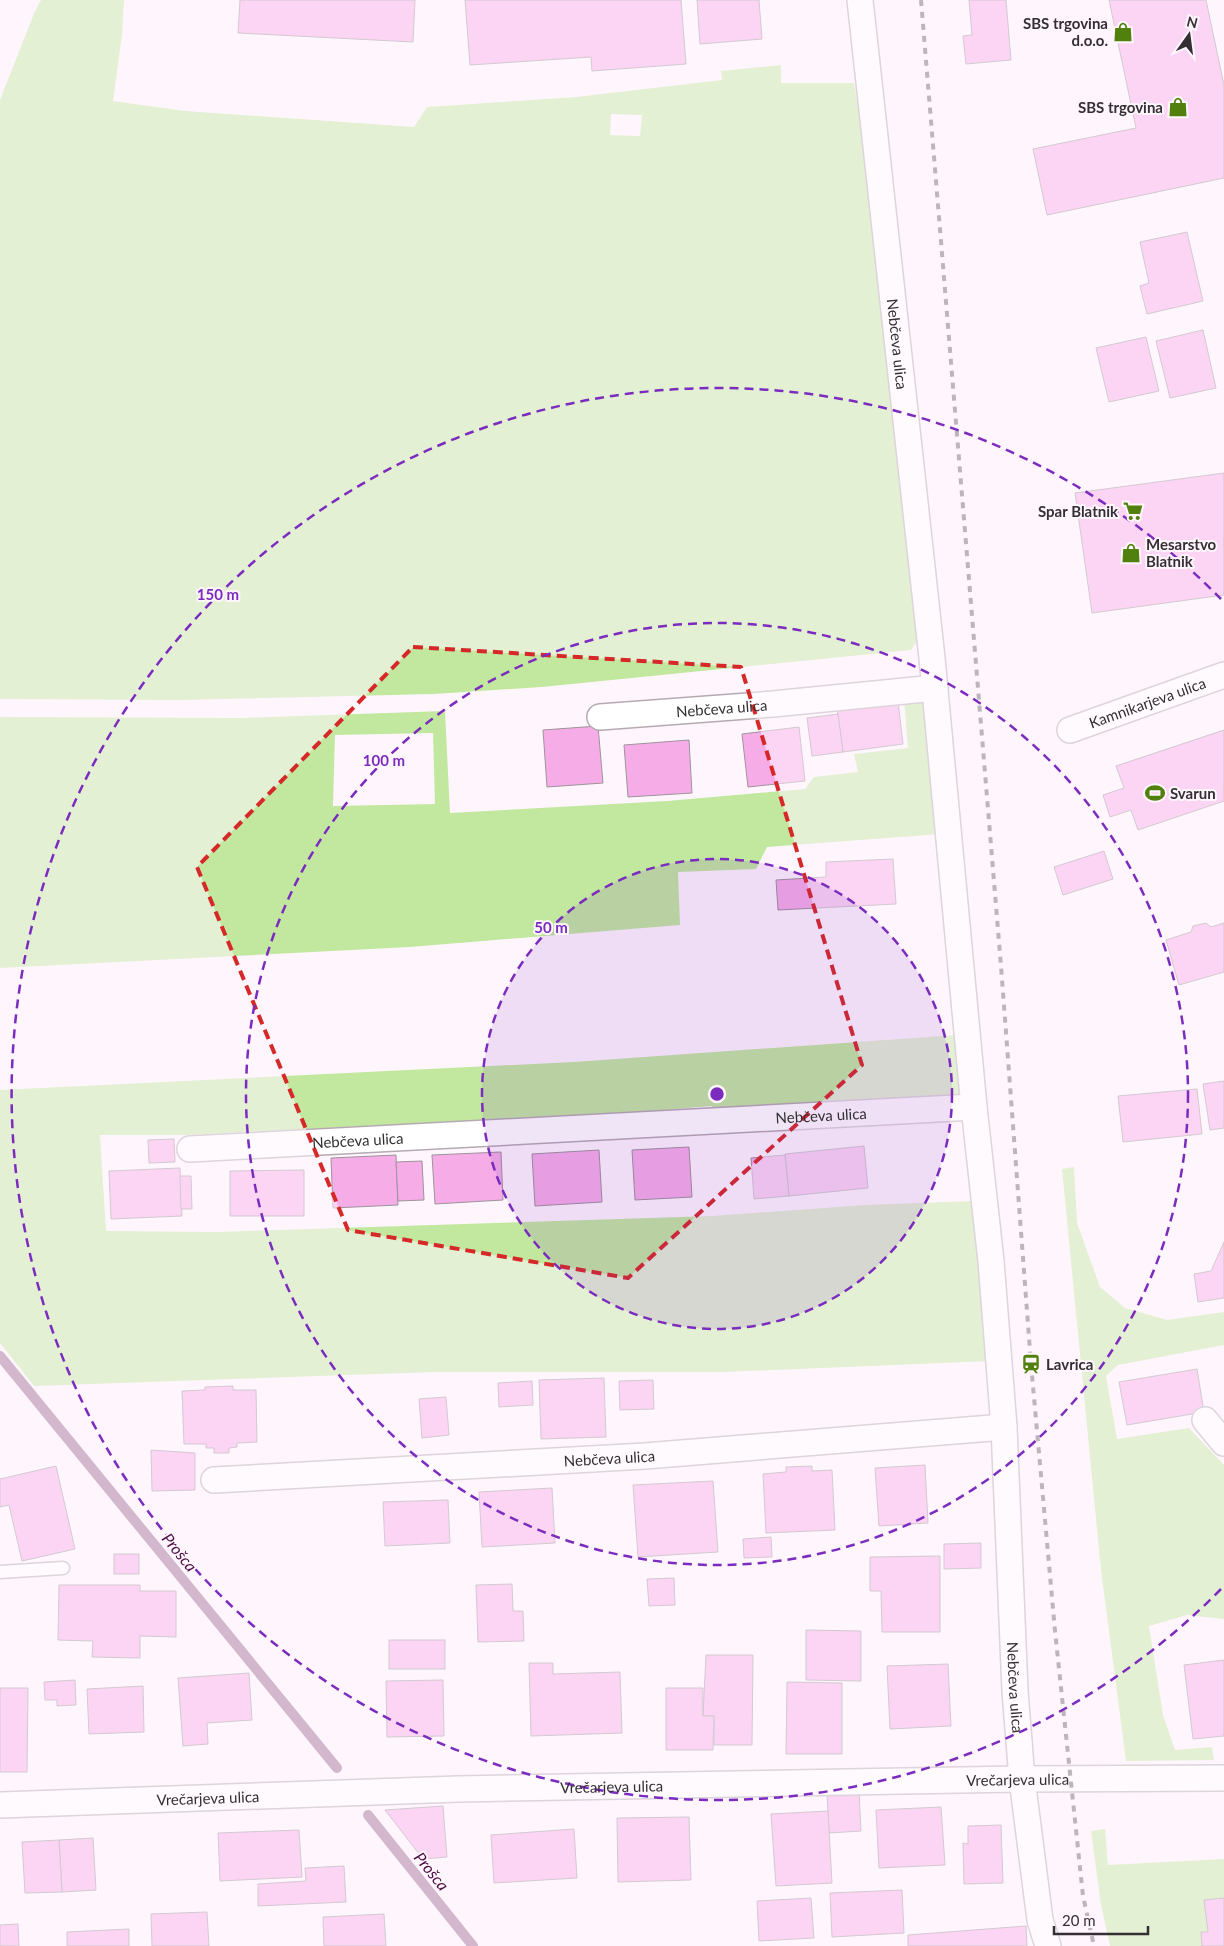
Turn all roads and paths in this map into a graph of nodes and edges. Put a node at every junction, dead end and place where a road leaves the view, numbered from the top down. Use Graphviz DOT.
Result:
graph roads {
  1 [pos="860,0"];
  2 [pos="1224,675"];
  3 [pos="935,688"];
  4 [pos="600,717"];
  5 [pos="1070,730"];
  6 [pos="974,1107"];
  7 [pos="190,1149"];
  8 [pos="1205,1420"];
  9 [pos="1004,1427"];
  10 [pos="1224,1443"];
  11 [pos="214,1480"];
  12 [pos="63,1568"];
  13 [pos="0,1572"];
  14 [pos="1224,1778"];
  15 [pos="1022,1779"];
  16 [pos="0,1805"];
  17 [pos="1048,1946"];
  1 -- 3 [label="street, Nebčeva ulica"];
  2 -- 5 [label="street, Kamnikarjeva ulica"];
  3 -- 4 [label="street, Nebčeva ulica"];
  3 -- 6 [label="street, Nebčeva ulica"];
  6 -- 7 [label="street, Nebčeva ulica"];
  6 -- 9 [label="street, Nebčeva ulica"];
  8 -- 10 [label="street"];
  9 -- 11 [label="street, Nebčeva ulica"];
  9 -- 15 [label="street, Nebčeva ulica"];
  12 -- 13 [label="lane"];
  14 -- 15 [label="street, Vrečarjeva ulica"];
  15 -- 16 [label="street, Vrečarjeva ulica"];
  15 -- 17 [label="street, Nebčeva ulica"];
}
